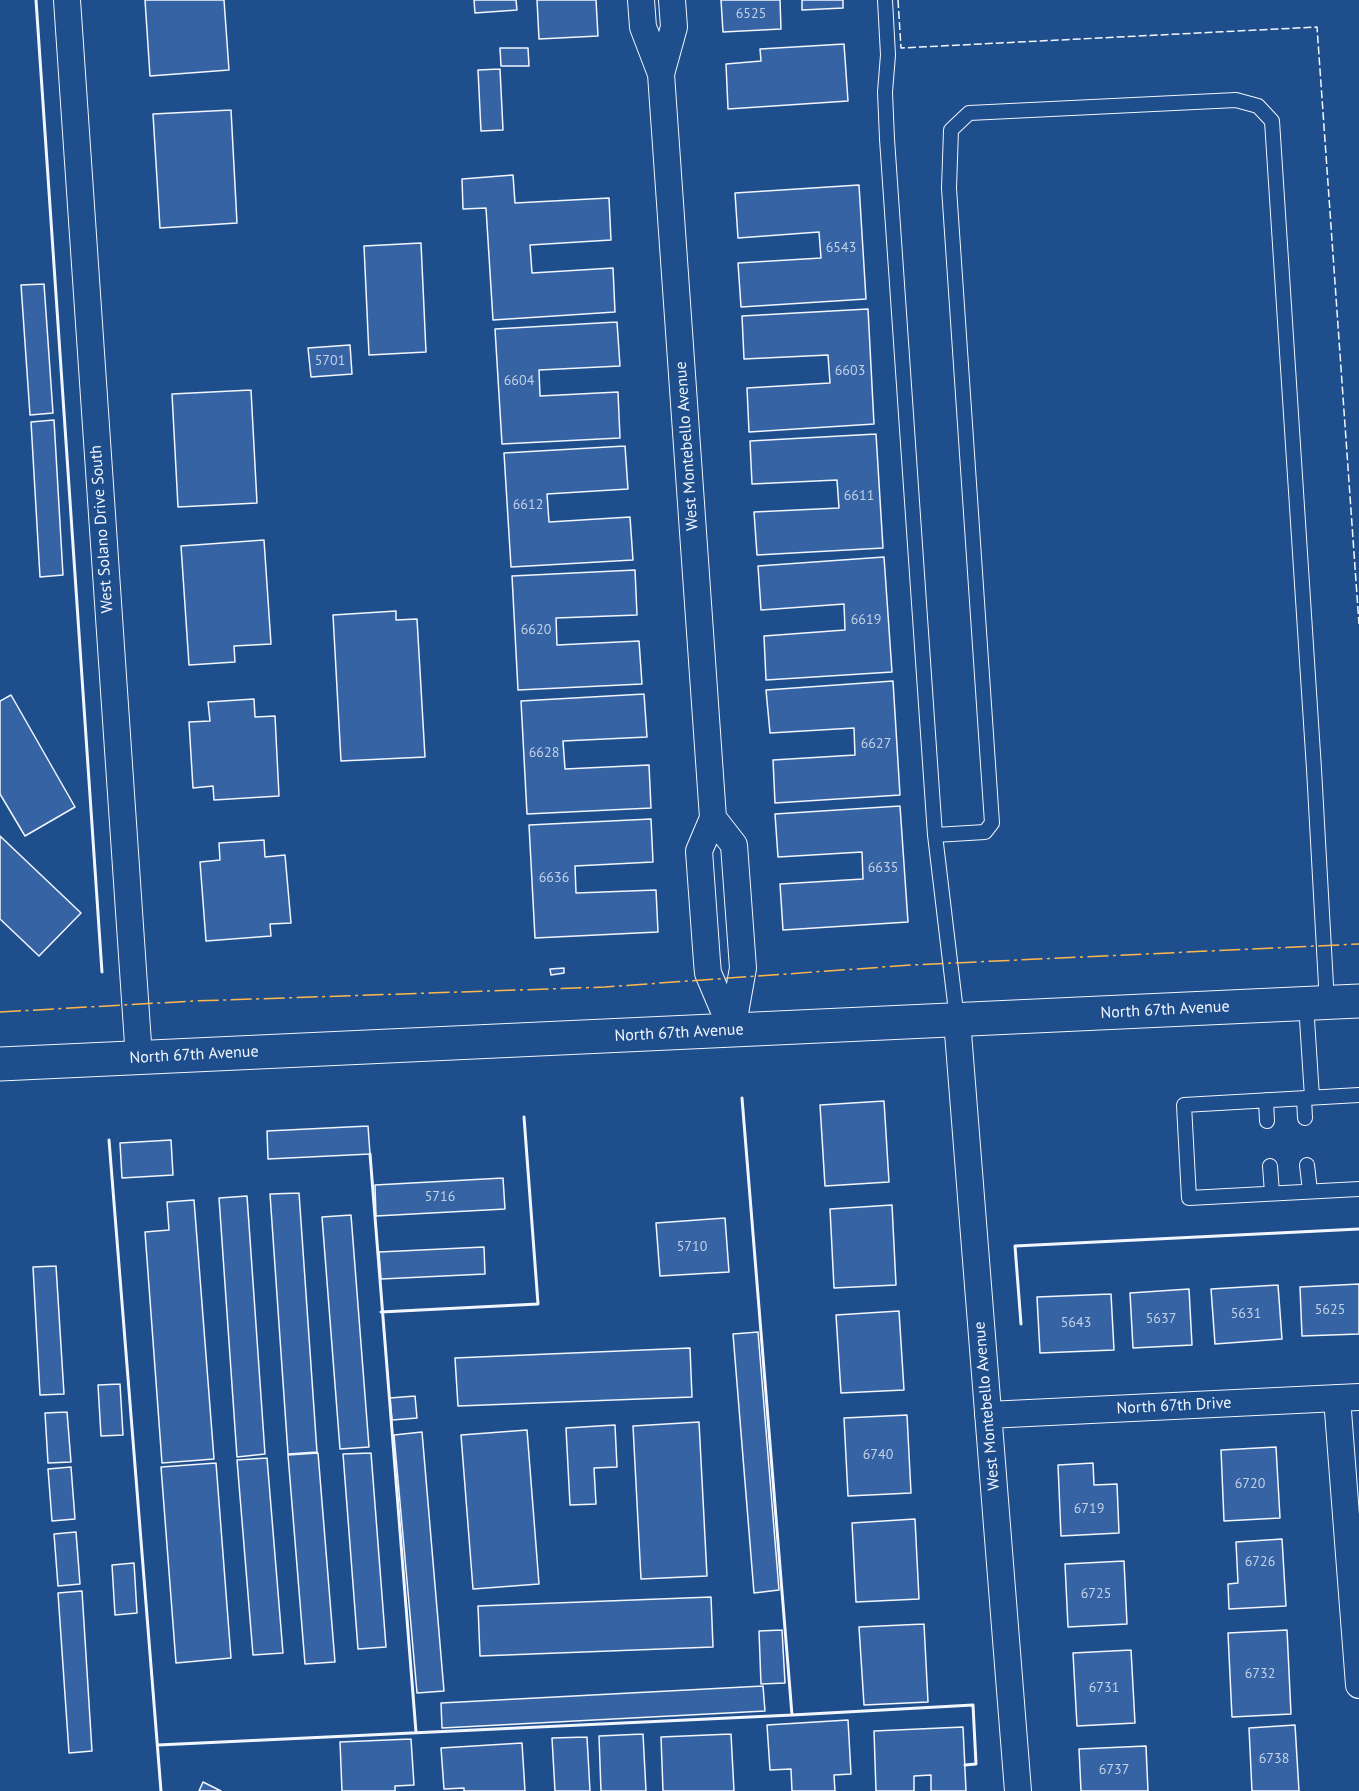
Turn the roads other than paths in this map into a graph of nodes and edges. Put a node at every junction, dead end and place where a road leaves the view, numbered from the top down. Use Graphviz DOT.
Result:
graph roads {
  1 [pos="66,0"];
  2 [pos="641,0"];
  3 [pos="672,0"];
  4 [pos="885,0"];
  5 [pos="661,74"];
  6 [pos="713,818"];
  7 [pos="935,835"];
  8 [pos="1331,1002"];
  9 [pos="957,1020"];
  10 [pos="732,1030"];
  11 [pos="139,1058"];
  12 [pos="0,1064"];
  13 [pos="1359,1095"];
  14 [pos="1308,1098"];
  15 [pos="1266,1100"];
  16 [pos="1305,1119"];
  17 [pos="1267,1121"];
  18 [pos="1307,1165"];
  19 [pos="1270,1166"];
  20 [pos="1359,1189"];
  21 [pos="1310,1191"];
  22 [pos="1272,1192"];
  23 [pos="1348,1397"];
  24 [pos="988,1415"];
  25 [pos="1359,1685"];
  26 [pos="1018,1791"];
  1 -- 11 [label="street, West Solano Drive South"];
  2 -- 5 [label="street, West Montebello Avenue"];
  3 -- 5 [label="street, West Montebello Avenue"];
  4 -- 7 [label="lane"];
  5 -- 6 [label="street, West Montebello Avenue"];
  6 -- 10 [label="street, West Montebello Avenue"];
  6 -- 10 [label="street"];
  7 -- 8 [label="lane"];
  7 -- 9 [label="lane"];
  8 -- 9 [label="main road, North 67th Avenue"];
  8 -- 14 [label="lane"];
  9 -- 10 [label="main road, North 67th Avenue"];
  9 -- 24 [label="street, West Montebello Avenue"];
  10 -- 11 [label="main road, North 67th Avenue"];
  11 -- 12 [label="main road, North 67th Avenue"];
  13 -- 14 [label="lane"];
  14 -- 15 [label="lane"];
  14 -- 16 [label="lane"];
  15 -- 17 [label="lane"];
  15 -- 22 [label="lane"];
  18 -- 21 [label="lane"];
  19 -- 22 [label="lane"];
  20 -- 21 [label="lane"];
  21 -- 22 [label="lane"];
  23 -- 24 [label="street, North 67th Drive"];
  23 -- 25 [label="street"];
  24 -- 26 [label="street, West Montebello Avenue"];
}
